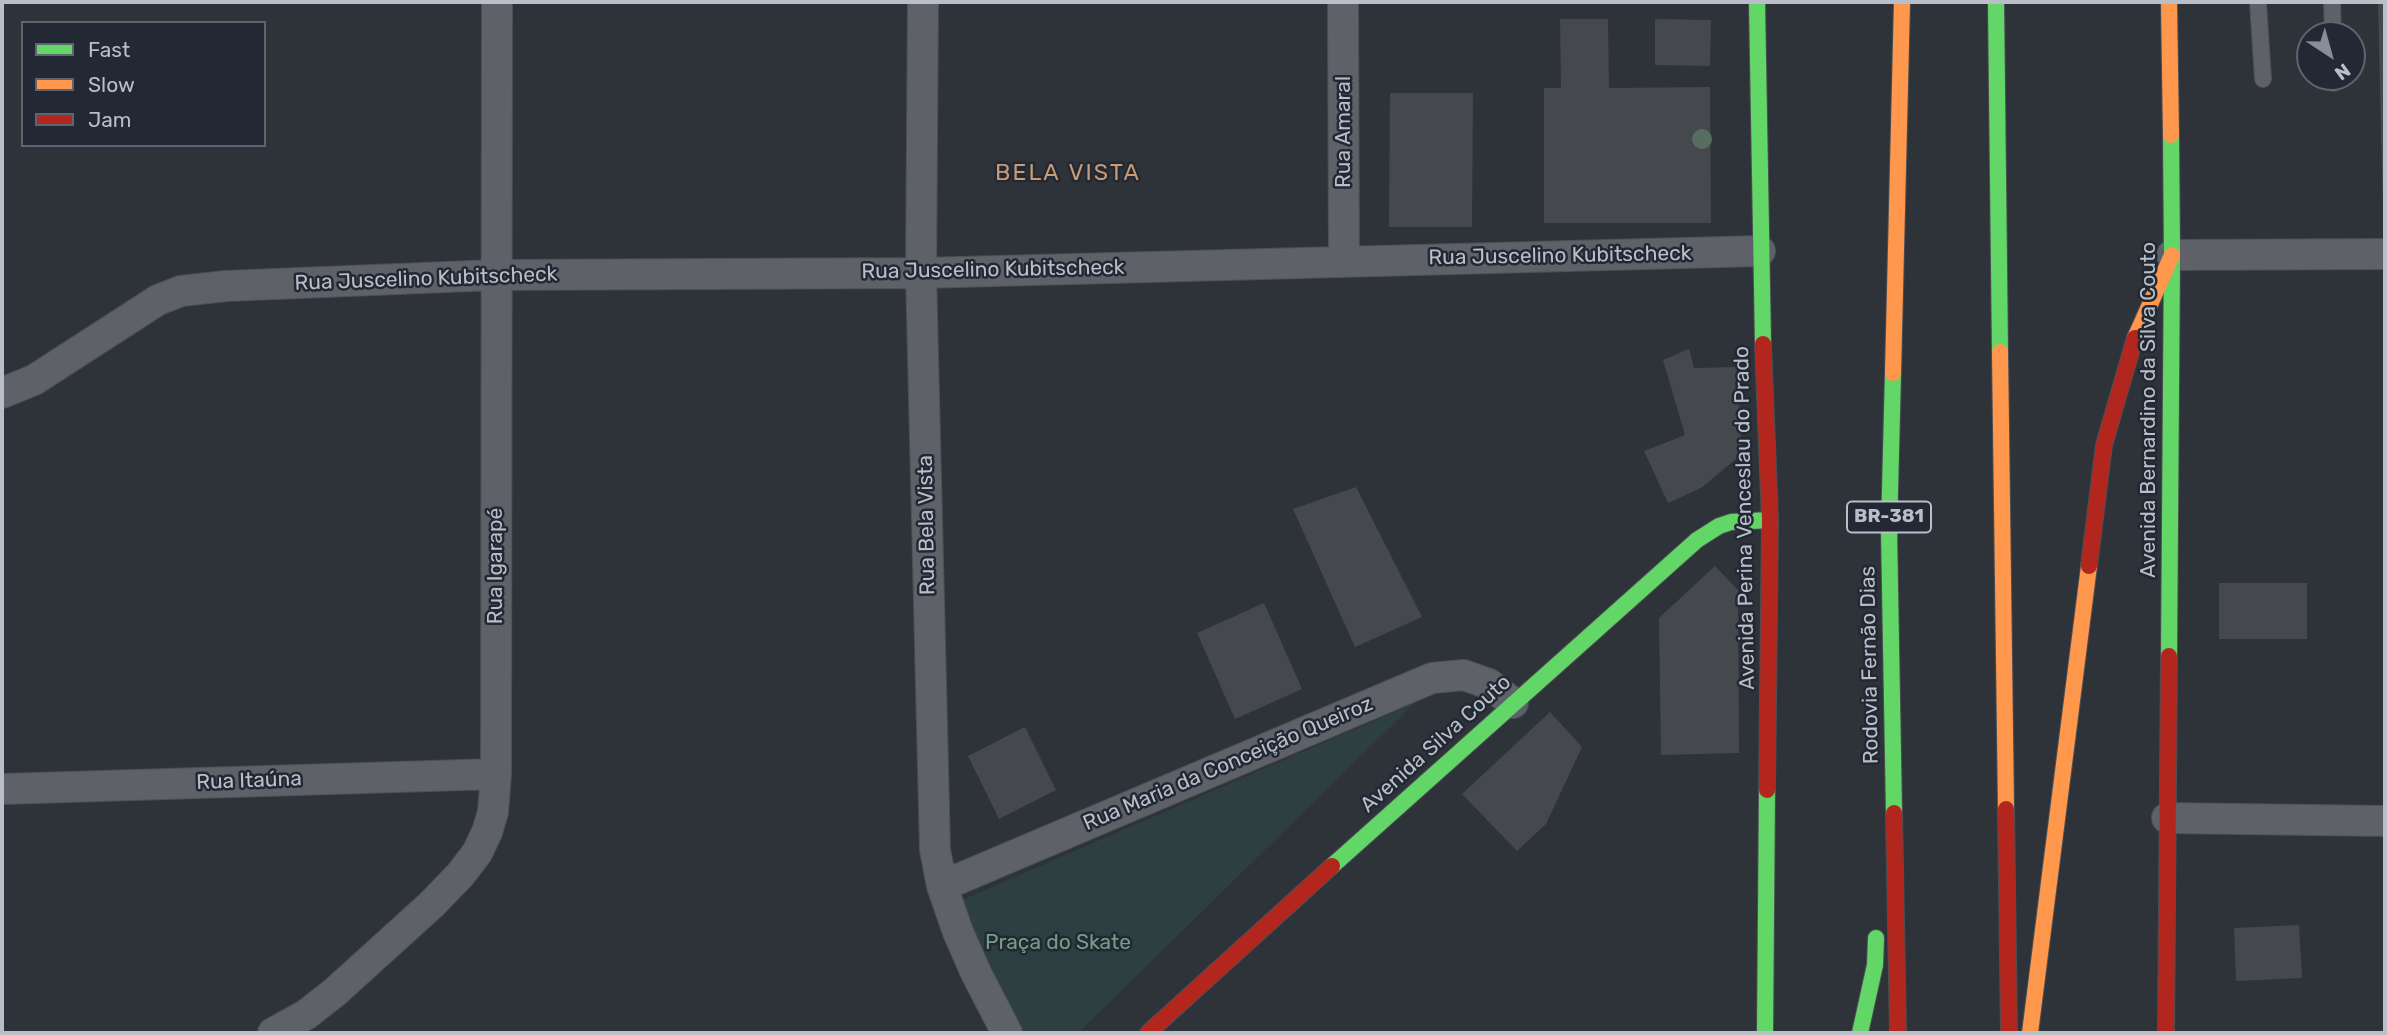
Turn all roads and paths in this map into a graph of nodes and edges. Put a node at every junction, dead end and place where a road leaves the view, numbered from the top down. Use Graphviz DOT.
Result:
graph roads {
  1 [pos="497,2"];
  2 [pos="923,2"];
  3 [pos="1343,2"];
  4 [pos="1757,2"];
  5 [pos="1902,2"];
  6 [pos="1996,2"];
  7 [pos="2169,2"];
  8 [pos="2258,2"];
  9 [pos="2332,2"];
  10 [pos="2333,21"];
  11 [pos="2263,79"];
  12 [pos="1760,251"];
  13 [pos="2385,254"];
  14 [pos="2172,255"];
  15 [pos="1345,261"];
  16 [pos="921,273"];
  17 [pos="496,275"];
  18 [pos="2,393"];
  19 [pos="1770,520"];
  20 [pos="1889,530"];
  21 [pos="1513,703"];
  22 [pos="496,774"];
  23 [pos="2,789"];
  24 [pos="2167,818"];
  25 [pos="2385,821"];
  26 [pos="1879,856"];
  27 [pos="942,886"];
  28 [pos="1876,924"];
  29 [pos="273,1033"];
  30 [pos="1007,1033"];
  31 [pos="1148,1033"];
  32 [pos="1765,1033"];
  33 [pos="1860,1033"];
  34 [pos="1898,1033"];
  35 [pos="2008,1033"];
  36 [pos="2029,1033"];
  37 [pos="2166,1033"];
  1 -- 17 [label="street, Rua Igarapé"];
  2 -- 16 [label="street, Rua Bela Vista"];
  3 -- 15 [label="street, Rua Amaral"];
  4 -- 12 [label="main road, Avenida Perina Venceslau do Prado"];
  5 -- 20 [label="main road, Rodovia Fernão Dias / BR-381"];
  6 -- 35 [label="main road"];
  7 -- 14 [label="main road, Avenida Bernardino da Silva Couto"];
  8 -- 11 [label="lane"];
  9 -- 10 [label="lane"];
  12 -- 15 [label="street, Rua Juscelino Kubitscheck"];
  12 -- 19 [label="main road, Avenida Perina Venceslau do Prado"];
  13 -- 14 [label="street"];
  14 -- 24 [label="main road, Avenida Bernardino da Silva Couto"];
  14 -- 36 [label="main road"];
  15 -- 16 [label="street, Rua Juscelino Kubitscheck"];
  16 -- 17 [label="street, Rua Juscelino Kubitscheck"];
  16 -- 27 [label="street, Rua Bela Vista"];
  17 -- 18 [label="street, Rua Juscelino Kubitscheck"];
  17 -- 22 [label="street, Rua Igarapé"];
  19 -- 21 [label="main road, Avenida Silva Couto"];
  19 -- 32 [label="main road, Avenida Perina Venceslau do Prado"];
  20 -- 26 [label="main road"];
  20 -- 34 [label="main road, Rodovia Fernão Dias / BR-381"];
  21 -- 27 [label="street, Rua Maria da Conceição Queiroz"];
  21 -- 31 [label="main road, Avenida Silva Couto"];
  22 -- 23 [label="street, Rua Itaúna"];
  22 -- 29 [label="street, Rua Igarapé"];
  24 -- 25 [label="street"];
  24 -- 37 [label="main road, Avenida Bernardino da Silva Couto"];
  27 -- 30 [label="street, Rua Bela Vista"];
  28 -- 33 [label="main road"];
}
